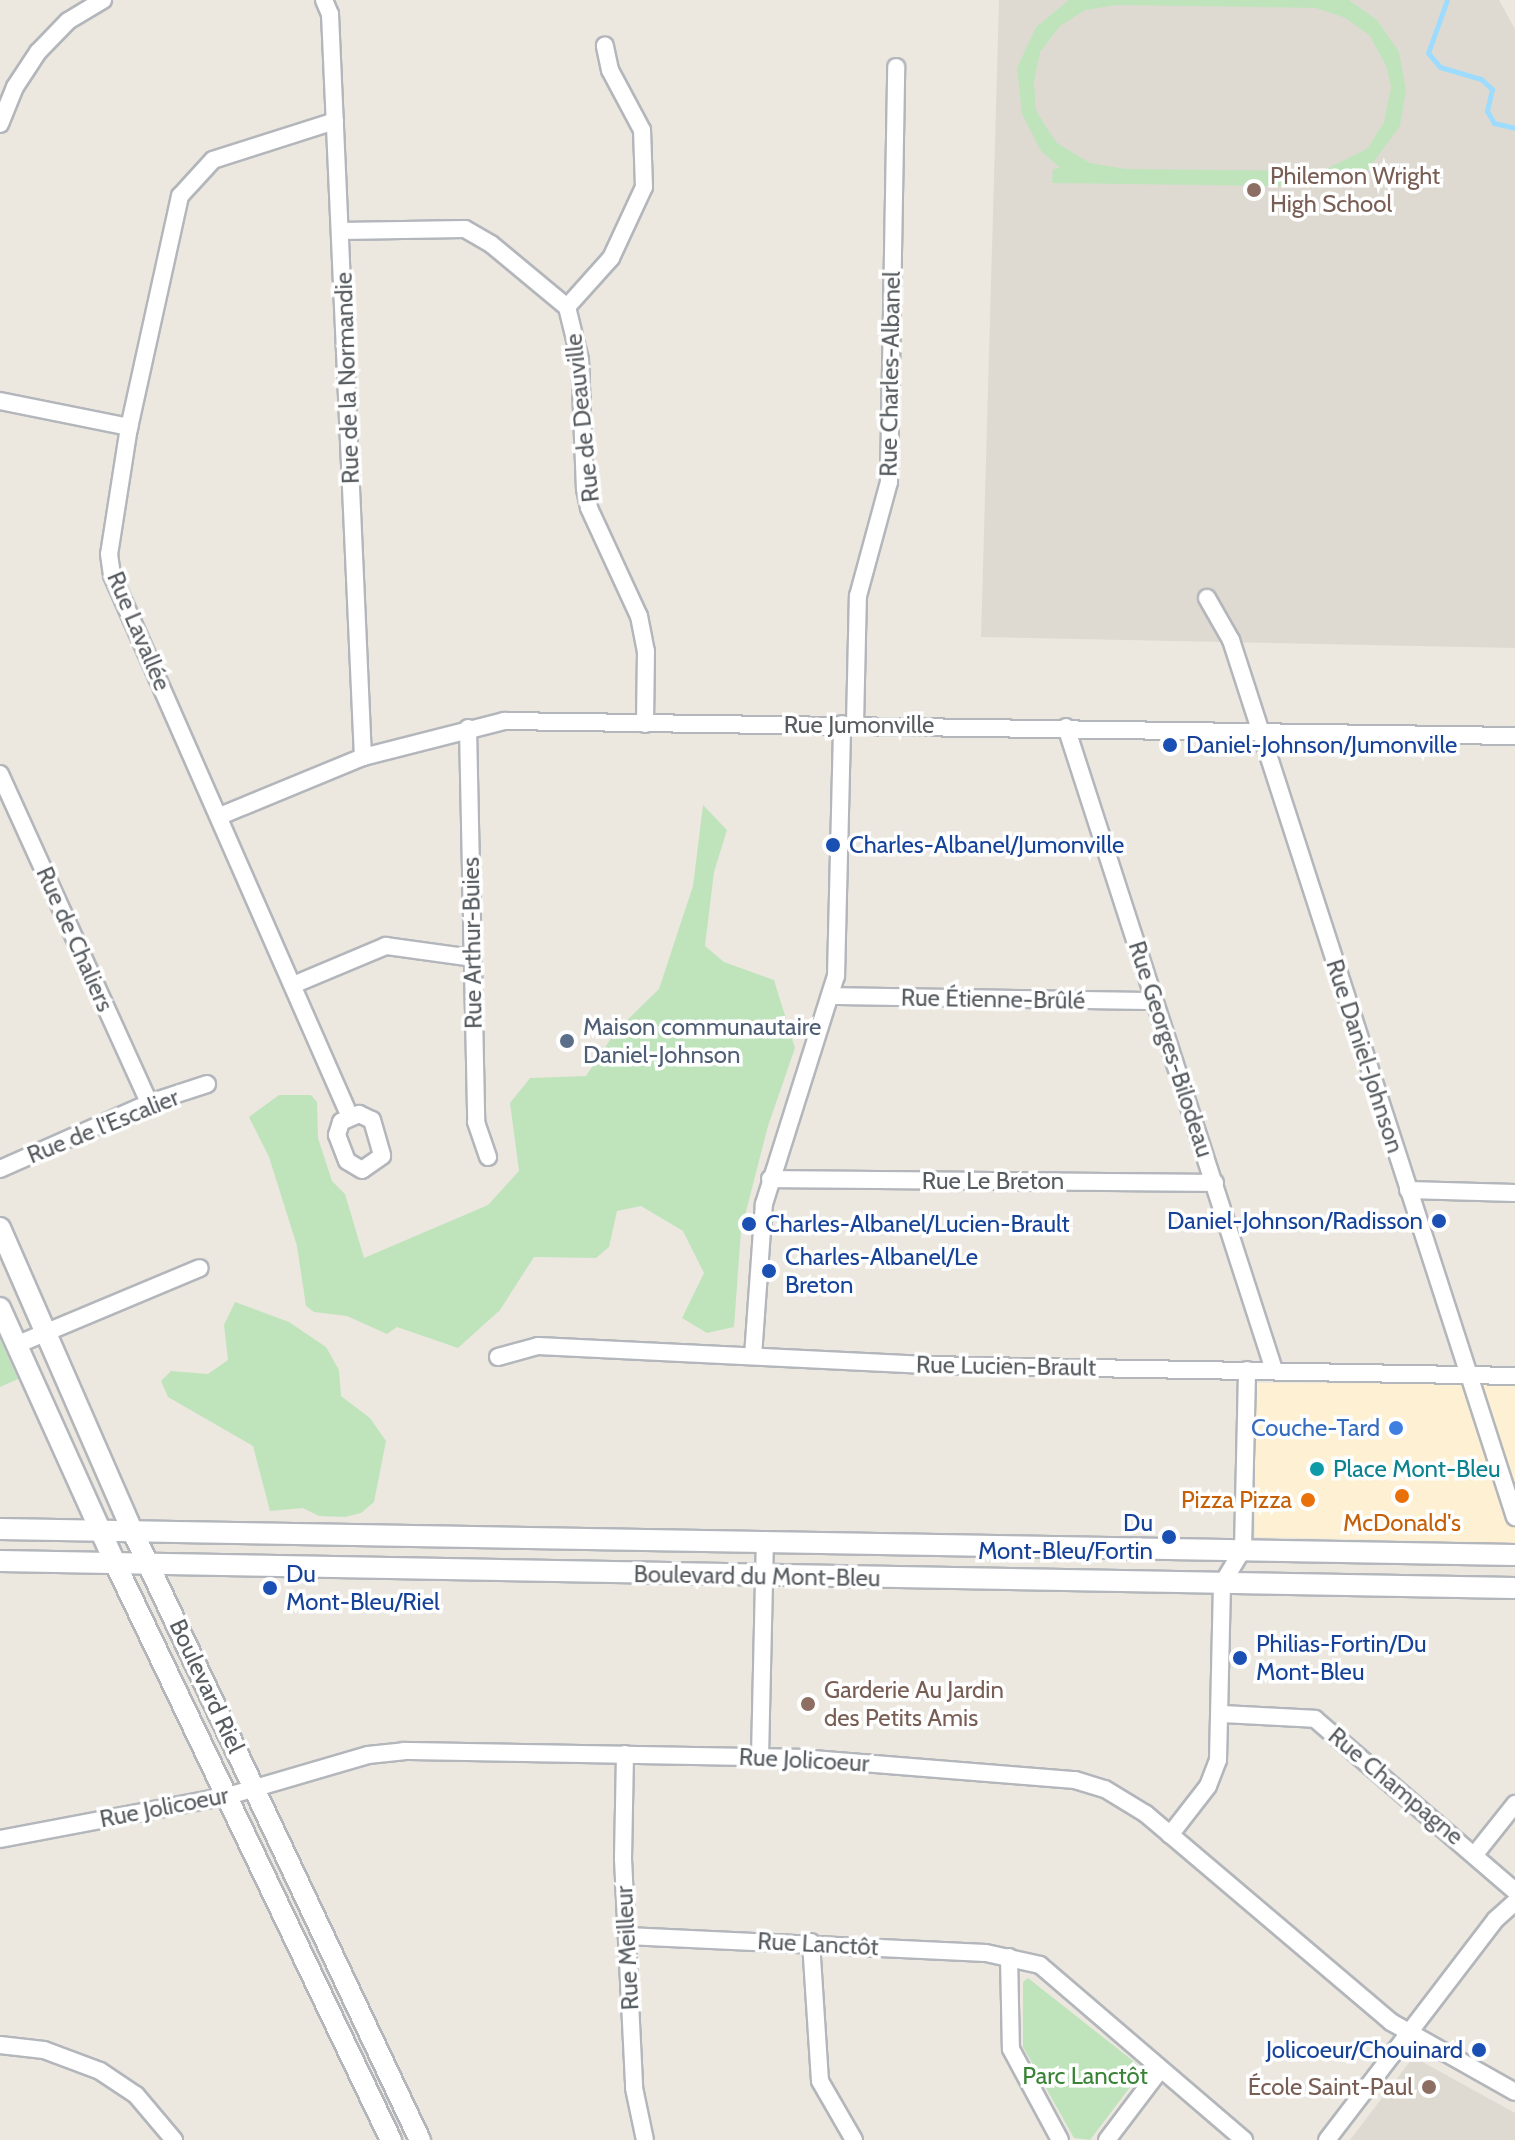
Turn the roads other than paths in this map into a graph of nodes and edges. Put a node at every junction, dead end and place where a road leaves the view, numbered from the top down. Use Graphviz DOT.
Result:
graph roads {
  1 [pos="103,0"];
  2 [pos="324,0"];
  3 [pos="605,46"];
  4 [pos="896,67"];
  5 [pos="335,121"];
  6 [pos="0,124"];
  7 [pos="340,231"];
  8 [pos="567,307"];
  9 [pos="0,401"];
  10 [pos="129,427"];
  11 [pos="1207,598"];
  12 [pos="645,724"];
  13 [pos="848,724"];
  14 [pos="1066,727"];
  15 [pos="468,728"];
  16 [pos="1261,732"];
  17 [pos="1515,736"];
  18 [pos="363,757"];
  19 [pos="0,774"];
  20 [pos="220,816"];
  21 [pos="473,958"];
  22 [pos="293,985"];
  23 [pos="831,996"];
  24 [pos="1155,1001"];
  25 [pos="207,1084"];
  26 [pos="149,1103"];
  27 [pos="350,1117"];
  28 [pos="488,1157"];
  29 [pos="0,1169"];
  30 [pos="770,1179"];
  31 [pos="1215,1183"];
  32 [pos="1408,1190"];
  33 [pos="1515,1193"];
  34 [pos="0,1228"];
  35 [pos="200,1268"];
  36 [pos="0,1308"];
  37 [pos="47,1331"];
  38 [pos="16,1345"];
  39 [pos="753,1356"];
  40 [pos="498,1357"];
  41 [pos="1247,1370"];
  42 [pos="1274,1370"];
  43 [pos="1468,1374"];
  44 [pos="1515,1376"];
  45 [pos="1515,1517"];
  46 [pos="0,1529"];
  47 [pos="99,1530"];
  48 [pos="132,1530"];
  49 [pos="765,1540"];
  50 [pos="1243,1549"];
  51 [pos="1422,1553"];
  52 [pos="1515,1555"];
  53 [pos="0,1561"];
  54 [pos="115,1563"];
  55 [pos="150,1566"];
  56 [pos="764,1576"];
  57 [pos="1222,1584"];
  58 [pos="1421,1587"];
  59 [pos="1515,1588"];
  60 [pos="1221,1714"];
  61 [pos="625,1754"];
  62 [pos="760,1757"];
  63 [pos="255,1787"];
  64 [pos="228,1796"];
  65 [pos="1515,1804"];
  66 [pos="1170,1835"];
  67 [pos="0,1839"];
  68 [pos="1476,1853"];
  69 [pos="1515,1891"];
  70 [pos="1515,1902"];
  71 [pos="627,1936"];
  72 [pos="811,1942"];
  73 [pos="1009,1957"];
  74 [pos="1408,2034"];
  75 [pos="0,2045"];
  76 [pos="1160,2070"];
  77 [pos="1515,2092"];
  78 [pos="174,2140"];
  79 [pos="391,2140"];
  80 [pos="420,2140"];
  81 [pos="645,2140"];
  82 [pos="854,2140"];
  83 [pos="1060,2140"];
  84 [pos="1107,2140"];
  85 [pos="1244,2140"];
  86 [pos="1327,2140"];
  1 -- 6 [label="street"];
  2 -- 5 [label="street, Rue de la Normandie"];
  3 -- 8 [label="street"];
  4 -- 13 [label="street, Rue Charles-Albanel"];
  5 -- 7 [label="street, Rue de la Normandie"];
  5 -- 10 [label="street, Rue Lavallée"];
  7 -- 8 [label="street, Rue de Deauville"];
  7 -- 18 [label="street, Rue de la Normandie"];
  8 -- 12 [label="street, Rue de Deauville"];
  9 -- 10 [label="street"];
  10 -- 20 [label="street, Rue Lavallée"];
  11 -- 16 [label="street, Rue Daniel-Johnson"];
  12 -- 13 [label="street, Rue Jumonville"];
  12 -- 15 [label="street, Rue Jumonville"];
  13 -- 14 [label="street, Rue Jumonville"];
  13 -- 23 [label="street, Rue Charles-Albanel"];
  14 -- 16 [label="street, Rue Jumonville"];
  14 -- 24 [label="street, Rue Georges-Bilodeau"];
  15 -- 18 [label="street, Rue Jumonville"];
  15 -- 21 [label="street, Rue Arthur-Buies"];
  16 -- 17 [label="street, Rue Jumonville"];
  16 -- 32 [label="street, Rue Daniel-Johnson"];
  18 -- 20 [label="street, Rue Jumonville"];
  19 -- 26 [label="street, Rue de Chaliers"];
  20 -- 22 [label="street, Rue Lavallée"];
  21 -- 22 [label="street"];
  21 -- 28 [label="street, Rue Arthur-Buies"];
  22 -- 27 [label="street, Rue Lavallée"];
  23 -- 24 [label="street, Rue Étienne-Brûlé"];
  23 -- 30 [label="street, Rue Charles-Albanel"];
  24 -- 31 [label="street, Rue Georges-Bilodeau"];
  25 -- 26 [label="street, Rue de l'Escalier"];
  26 -- 29 [label="street, Rue de l'Escalier"];
  30 -- 31 [label="street, Rue Le Breton"];
  30 -- 39 [label="street, Rue Charles-Albanel"];
  31 -- 42 [label="street, Rue Georges-Bilodeau"];
  32 -- 33 [label="street"];
  32 -- 43 [label="street, Rue Daniel-Johnson"];
  34 -- 37 [label="street, Boulevard Riel"];
  35 -- 37 [label="street"];
  36 -- 38 [label="street, Boulevard Riel"];
  37 -- 38 [label="street"];
  37 -- 48 [label="street, Boulevard Riel"];
  38 -- 47 [label="street, Boulevard Riel"];
  39 -- 40 [label="street, Rue Lucien-Brault"];
  39 -- 41 [label="street, Rue Lucien-Brault"];
  41 -- 42 [label="street, Rue Lucien-Brault"];
  41 -- 50 [label="street"];
  42 -- 43 [label="street, Rue Lucien-Brault"];
  43 -- 44 [label="street, Rue Lucien-Brault"];
  43 -- 45 [label="street, Rue Daniel-Johnson"];
  46 -- 47 [label="street, Boulevard du Mont-Bleu"];
  47 -- 48 [label="street, Boulevard du Mont-Bleu"];
  47 -- 54 [label="street, Boulevard Riel"];
  48 -- 49 [label="street, Boulevard du Mont-Bleu"];
  48 -- 55 [label="street, Boulevard Riel"];
  49 -- 50 [label="street, Boulevard du Mont-Bleu"];
  49 -- 56 [label="street"];
  50 -- 51 [label="street, Boulevard du Mont-Bleu"];
  50 -- 57 [label="street"];
  51 -- 52 [label="street, Boulevard du Mont-Bleu"];
  51 -- 58 [label="street"];
  53 -- 54 [label="street, Boulevard du Mont-Bleu"];
  54 -- 55 [label="street, Boulevard du Mont-Bleu"];
  54 -- 64 [label="street, Boulevard Riel"];
  55 -- 56 [label="street, Boulevard du Mont-Bleu"];
  55 -- 63 [label="street, Boulevard Riel"];
  56 -- 57 [label="street, Boulevard du Mont-Bleu"];
  56 -- 62 [label="street"];
  57 -- 58 [label="street, Boulevard du Mont-Bleu"];
  57 -- 60 [label="street"];
  58 -- 59 [label="street, Boulevard du Mont-Bleu"];
  60 -- 66 [label="street"];
  60 -- 68 [label="street, Rue Champagne"];
  61 -- 62 [label="street, Rue Jolicoeur"];
  61 -- 63 [label="street, Rue Jolicoeur"];
  61 -- 71 [label="street, Rue Meilleur"];
  62 -- 66 [label="street, Rue Jolicoeur"];
  63 -- 64 [label="street, Rue Jolicoeur"];
  63 -- 80 [label="street, Boulevard Riel"];
  64 -- 67 [label="street, Rue Jolicoeur"];
  64 -- 79 [label="street, Boulevard Riel"];
  65 -- 68 [label="street, Rue Champagne"];
  66 -- 74 [label="street, Rue Jolicoeur"];
  68 -- 69 [label="street, Rue Champagne"];
  70 -- 74 [label="street"];
  71 -- 72 [label="street, Rue Lanctôt"];
  71 -- 81 [label="street, Rue Meilleur"];
  72 -- 73 [label="street, Rue Lanctôt"];
  72 -- 82 [label="street"];
  73 -- 76 [label="street, Rue Lanctôt"];
  73 -- 83 [label="street"];
  74 -- 77 [label="street, Rue Jolicoeur"];
  74 -- 86 [label="street"];
  75 -- 78 [label="street"];
  76 -- 84 [label="street"];
  76 -- 85 [label="street, Rue Lanctôt"];
}
